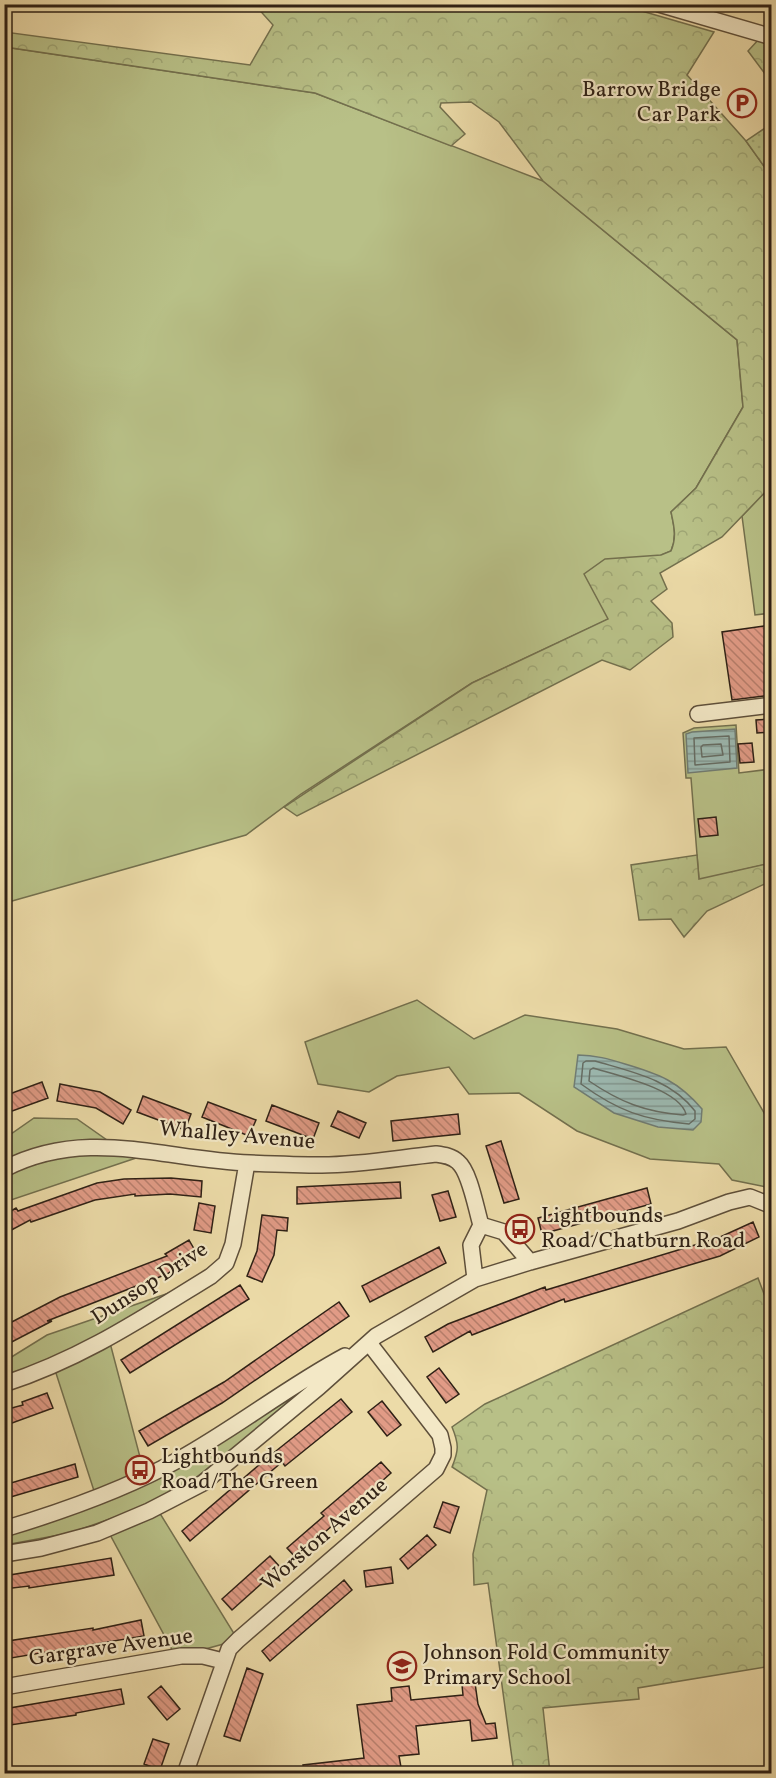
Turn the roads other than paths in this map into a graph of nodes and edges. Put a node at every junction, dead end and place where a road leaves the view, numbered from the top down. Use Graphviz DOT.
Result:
graph roads {
  1 [pos="659,4"];
  2 [pos="771,37"];
  3 [pos="771,705"];
  4 [pos="698,714"];
  5 [pos="247,1163"];
  6 [pos="4,1169"];
  7 [pos="770,1205"];
  8 [pos="481,1225"];
  9 [pos="530,1262"];
  10 [pos="475,1279"];
  11 [pos="369,1343"];
  12 [pos="4,1384"];
  13 [pos="4,1529"];
  14 [pos="4,1554"];
  15 [pos="224,1661"];
  16 [pos="4,1687"];
  17 [pos="185,1773"];
  1 -- 2 [label="street"];
  3 -- 4 [label="street"];
  5 -- 6 [label="street, Whalley Avenue"];
  5 -- 8 [label="street, Whalley Avenue"];
  5 -- 12 [label="street, Dunsop Drive"];
  7 -- 9 [label="street"];
  8 -- 9 [label="street"];
  8 -- 10 [label="street"];
  9 -- 10 [label="street"];
  10 -- 11 [label="street"];
  11 -- 13 [label="street"];
  11 -- 14 [label="street"];
  11 -- 15 [label="street, Worston Avenue"];
  15 -- 16 [label="street, Gargrave Avenue"];
  15 -- 17 [label="street, Worston Avenue"];
}
